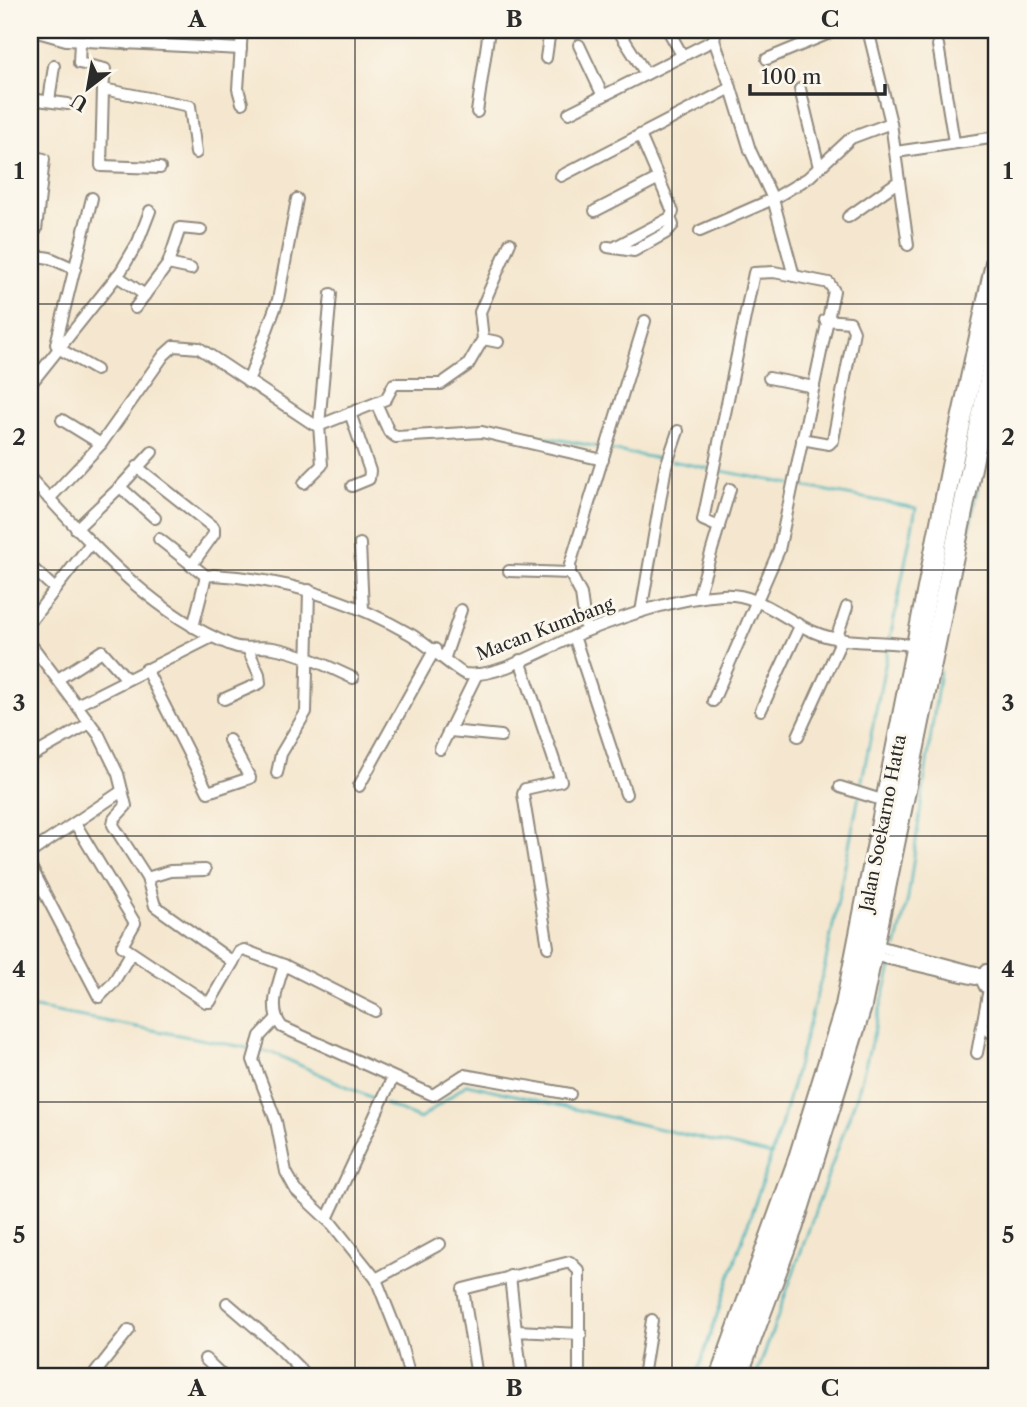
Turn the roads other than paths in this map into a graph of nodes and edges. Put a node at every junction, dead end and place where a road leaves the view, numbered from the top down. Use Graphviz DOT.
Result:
graph roads {
  1 [pos="30,30"];
  2 [pos="125,30"];
  3 [pos="242,30"];
  4 [pos="489,30"];
  5 [pos="550,30"];
  6 [pos="618,30"];
  7 [pos="668,30"];
  8 [pos="837,30"];
  9 [pos="868,30"];
  10 [pos="715,35"];
  11 [pos="80,41"];
  12 [pos="128,44"];
  13 [pos="579,45"];
  14 [pos="938,45"];
  15 [pos="241,49"];
  16 [pos="682,55"];
  17 [pos="546,58"];
  18 [pos="767,59"];
  19 [pos="54,66"];
  20 [pos="646,74"];
  21 [pos="731,88"];
  22 [pos="103,89"];
  23 [pos="800,89"];
  24 [pos="603,96"];
  25 [pos="30,99"];
  26 [pos="49,102"];
  27 [pos="242,103"];
  28 [pos="68,104"];
  29 [pos="477,112"];
  30 [pos="569,113"];
  31 [pos="891,123"];
  32 [pos="640,135"];
  33 [pos="997,137"];
  34 [pos="954,142"];
  35 [pos="896,152"];
  36 [pos="196,153"];
  37 [pos="30,156"];
  38 [pos="819,167"];
  39 [pos="160,169"];
  40 [pos="561,176"];
  41 [pos="659,178"];
  42 [pos="900,181"];
  43 [pos="35,192"];
  44 [pos="92,198"];
  45 [pos="296,199"];
  46 [pos="773,199"];
  47 [pos="150,211"];
  48 [pos="594,211"];
  49 [pos="848,217"];
  50 [pos="36,230"];
  51 [pos="201,230"];
  52 [pos="700,231"];
  53 [pos="510,243"];
  54 [pos="908,245"];
  55 [pos="612,247"];
  56 [pos="30,255"];
  57 [pos="997,256"];
  58 [pos="168,264"];
  59 [pos="75,269"];
  60 [pos="191,269"];
  61 [pos="117,276"];
  62 [pos="794,276"];
  63 [pos="331,294"];
  64 [pos="145,295"];
  65 [pos="135,308"];
  66 [pos="825,320"];
  67 [pos="645,321"];
  68 [pos="483,339"];
  69 [pos="498,342"];
  70 [pos="997,343"];
  71 [pos="60,349"];
  72 [pos="96,370"];
  73 [pos="769,379"];
  74 [pos="248,382"];
  75 [pos="30,385"];
  76 [pos="814,387"];
  77 [pos="376,403"];
  78 [pos="350,413"];
  79 [pos="62,420"];
  80 [pos="318,425"];
  81 [pos="678,431"];
  82 [pos="802,439"];
  83 [pos="101,444"];
  84 [pos="152,452"];
  85 [pos="605,454"];
  86 [pos="137,467"];
  87 [pos="30,478"];
  88 [pos="304,483"];
  89 [pos="352,486"];
  90 [pos="120,487"];
  91 [pos="730,489"];
  92 [pos="49,499"];
  93 [pos="155,518"];
  94 [pos="719,527"];
  95 [pos="76,528"];
  96 [pos="159,539"];
  97 [pos="91,543"];
  98 [pos="360,544"];
  99 [pos="30,566"];
  100 [pos="191,566"];
  101 [pos="509,571"];
  102 [pos="570,573"];
  103 [pos="206,576"];
  104 [pos="54,588"];
  105 [pos="309,590"];
  106 [pos="698,597"];
  107 [pos="757,601"];
  108 [pos="847,607"];
  109 [pos="363,610"];
  110 [pos="461,610"];
  111 [pos="641,612"];
  112 [pos="30,622"];
  113 [pos="800,626"];
  114 [pos="193,627"];
  115 [pos="586,631"];
  116 [pos="574,636"];
  117 [pos="212,637"];
  118 [pos="839,639"];
  119 [pos="918,646"];
  120 [pos="248,649"];
  121 [pos="435,649"];
  122 [pos="32,651"];
  123 [pos="305,657"];
  124 [pos="444,657"];
  125 [pos="520,660"];
  126 [pos="146,669"];
  127 [pos="477,674"];
  128 [pos="126,678"];
  129 [pos="353,678"];
  130 [pos="58,679"];
  131 [pos="224,699"];
  132 [pos="713,701"];
  133 [pos="77,705"];
  134 [pos="761,710"];
  135 [pos="90,723"];
  136 [pos="450,730"];
  137 [pos="501,736"];
  138 [pos="798,736"];
  139 [pos="229,740"];
  140 [pos="440,748"];
  141 [pos="30,757"];
  142 [pos="276,773"];
  143 [pos="359,786"];
  144 [pos="840,787"];
  145 [pos="626,794"];
  146 [pos="124,796"];
  147 [pos="888,802"];
  148 [pos="75,823"];
  149 [pos="30,853"];
  150 [pos="30,865"];
  151 [pos="205,870"];
  152 [pos="147,878"];
  153 [pos="548,947"];
  154 [pos="879,951"];
  155 [pos="131,953"];
  156 [pos="233,962"];
  157 [pos="284,965"];
  158 [pos="991,976"];
  159 [pos="375,1011"];
  160 [pos="276,1018"];
  161 [pos="983,1026"];
  162 [pos="997,1037"];
  163 [pos="976,1053"];
  164 [pos="393,1079"];
  165 [pos="570,1094"];
  166 [pos="827,1097"];
  167 [pos="327,1219"];
  168 [pos="440,1244"];
  169 [pos="510,1276"];
  170 [pos="376,1279"];
  171 [pos="227,1303"];
  172 [pos="652,1320"];
  173 [pos="129,1330"];
  174 [pos="516,1331"];
  175 [pos="581,1335"];
  176 [pos="205,1359"];
  177 [pos="92,1377"];
  178 [pos="225,1377"];
  179 [pos="308,1377"];
  180 [pos="410,1377"];
  181 [pos="477,1377"];
  182 [pos="522,1377"];
  183 [pos="579,1377"];
  184 [pos="643,1377"];
  185 [pos="720,1377"];
  186 [pos="737,1377"];
  1 -- 11 [label="street"];
  2 -- 12 [label="street"];
  3 -- 15 [label="street"];
  4 -- 29 [label="street"];
  5 -- 17 [label="street"];
  6 -- 20 [label="street"];
  7 -- 16 [label="street"];
  8 -- 18 [label="street"];
  9 -- 31 [label="street"];
  10 -- 16 [label="street"];
  10 -- 21 [label="street"];
  11 -- 12 [label="street"];
  11 -- 22 [label="street"];
  12 -- 15 [label="street"];
  13 -- 24 [label="street"];
  14 -- 34 [label="street"];
  15 -- 27 [label="street"];
  16 -- 20 [label="street"];
  19 -- 26 [label="street"];
  20 -- 24 [label="street"];
  21 -- 32 [label="street"];
  21 -- 46 [label="street"];
  22 -- 36 [label="street"];
  22 -- 39 [label="street"];
  23 -- 38 [label="street"];
  24 -- 30 [label="street"];
  25 -- 26 [label="street"];
  26 -- 28 [label="street"];
  31 -- 35 [label="street"];
  31 -- 38 [label="street"];
  32 -- 40 [label="street"];
  32 -- 41 [label="street"];
  33 -- 34 [label="street"];
  34 -- 35 [label="street"];
  35 -- 42 [label="street"];
  37 -- 43 [label="street"];
  38 -- 46 [label="street"];
  41 -- 48 [label="street"];
  41 -- 55 [label="street"];
  42 -- 49 [label="street"];
  42 -- 54 [label="street"];
  43 -- 50 [label="street"];
  44 -- 59 [label="street"];
  45 -- 74 [label="street"];
  46 -- 52 [label="street"];
  46 -- 62 [label="street"];
  47 -- 61 [label="street"];
  51 -- 58 [label="street"];
  53 -- 68 [label="street"];
  56 -- 59 [label="street"];
  57 -- 119 [label="highway, Jalan Soekarno Hatta"];
  58 -- 60 [label="street"];
  58 -- 64 [label="street"];
  59 -- 71 [label="street"];
  61 -- 64 [label="street"];
  61 -- 71 [label="street"];
  62 -- 66 [label="street"];
  62 -- 94 [label="street"];
  63 -- 80 [label="street"];
  64 -- 65 [label="street"];
  66 -- 76 [label="street"];
  66 -- 82 [label="street"];
  67 -- 85 [label="street"];
  68 -- 69 [label="street"];
  68 -- 77 [label="street"];
  70 -- 154 [label="highway, Jalan Soekarno Hatta"];
  71 -- 72 [label="street"];
  71 -- 75 [label="street"];
  73 -- 76 [label="street"];
  74 -- 80 [label="street"];
  74 -- 83 [label="street"];
  76 -- 82 [label="street"];
  77 -- 78 [label="street"];
  77 -- 85 [label="street"];
  78 -- 80 [label="street"];
  78 -- 89 [label="street"];
  79 -- 83 [label="street"];
  80 -- 88 [label="street"];
  81 -- 111 [label="street"];
  82 -- 107 [label="street"];
  83 -- 92 [label="street"];
  84 -- 86 [label="street"];
  85 -- 102 [label="street"];
  86 -- 90 [label="street"];
  86 -- 100 [label="street"];
  87 -- 92 [label="street"];
  90 -- 93 [label="street"];
  90 -- 95 [label="street"];
  91 -- 94 [label="street"];
  92 -- 95 [label="street"];
  94 -- 106 [label="street"];
  95 -- 97 [label="street"];
  96 -- 100 [label="street"];
  97 -- 104 [label="street"];
  97 -- 114 [label="street"];
  98 -- 109 [label="street"];
  99 -- 104 [label="street"];
  100 -- 103 [label="street"];
  101 -- 102 [label="street"];
  102 -- 115 [label="street"];
  103 -- 105 [label="street, Macan Kumbang"];
  103 -- 114 [label="street"];
  104 -- 112 [label="street"];
  105 -- 109 [label="street, Macan Kumbang"];
  105 -- 123 [label="street"];
  106 -- 107 [label="street, Macan Kumbang"];
  106 -- 111 [label="street, Macan Kumbang"];
  107 -- 113 [label="street, Macan Kumbang"];
  107 -- 132 [label="street"];
  108 -- 118 [label="street"];
  109 -- 121 [label="street, Macan Kumbang"];
  110 -- 124 [label="street"];
  111 -- 115 [label="street, Macan Kumbang"];
  113 -- 118 [label="street, Macan Kumbang"];
  113 -- 134 [label="street"];
  114 -- 117 [label="street"];
  115 -- 116 [label="street, Macan Kumbang"];
  116 -- 125 [label="street, Macan Kumbang"];
  116 -- 145 [label="street"];
  117 -- 120 [label="street"];
  117 -- 126 [label="street"];
  118 -- 119 [label="street, Macan Kumbang"];
  118 -- 138 [label="street"];
  119 -- 147 [label="highway, Jalan Soekarno Hatta"];
  120 -- 123 [label="street"];
  120 -- 131 [label="street"];
  121 -- 124 [label="street, Macan Kumbang"];
  121 -- 143 [label="street"];
  122 -- 130 [label="street"];
  123 -- 129 [label="street"];
  123 -- 142 [label="street"];
  124 -- 127 [label="street, Macan Kumbang"];
  125 -- 127 [label="street, Macan Kumbang"];
  125 -- 153 [label="street"];
  126 -- 128 [label="street"];
  126 -- 139 [label="street"];
  127 -- 136 [label="street"];
  128 -- 130 [label="street"];
  128 -- 133 [label="street"];
  130 -- 133 [label="street"];
  133 -- 135 [label="street"];
  135 -- 141 [label="street"];
  135 -- 146 [label="street"];
  136 -- 137 [label="street"];
  136 -- 140 [label="street"];
  144 -- 147 [label="street"];
  146 -- 148 [label="street"];
  146 -- 152 [label="street"];
  147 -- 166 [label="highway, Jalan Soekarno Hatta"];
  148 -- 149 [label="street"];
  148 -- 155 [label="street"];
  150 -- 155 [label="street"];
  151 -- 152 [label="street"];
  152 -- 156 [label="street"];
  154 -- 158 [label="street"];
  154 -- 166 [label="highway, Jalan Soekarno Hatta"];
  155 -- 156 [label="street"];
  156 -- 157 [label="street"];
  157 -- 159 [label="street"];
  157 -- 160 [label="street"];
  158 -- 161 [label="street"];
  160 -- 164 [label="street"];
  160 -- 167 [label="street"];
  161 -- 162 [label="street"];
  161 -- 163 [label="street"];
  164 -- 165 [label="street"];
  164 -- 167 [label="street"];
  166 -- 185 [label="highway, Jalan Soekarno Hatta"];
  166 -- 186 [label="highway, Jalan Soekarno Hatta"];
  167 -- 170 [label="street"];
  168 -- 170 [label="street"];
  169 -- 174 [label="street"];
  169 -- 175 [label="street"];
  169 -- 181 [label="street"];
  170 -- 180 [label="street"];
  171 -- 179 [label="street"];
  172 -- 184 [label="street"];
  173 -- 177 [label="street"];
  174 -- 175 [label="street"];
  174 -- 182 [label="street"];
  175 -- 183 [label="street"];
  176 -- 178 [label="street"];
}
